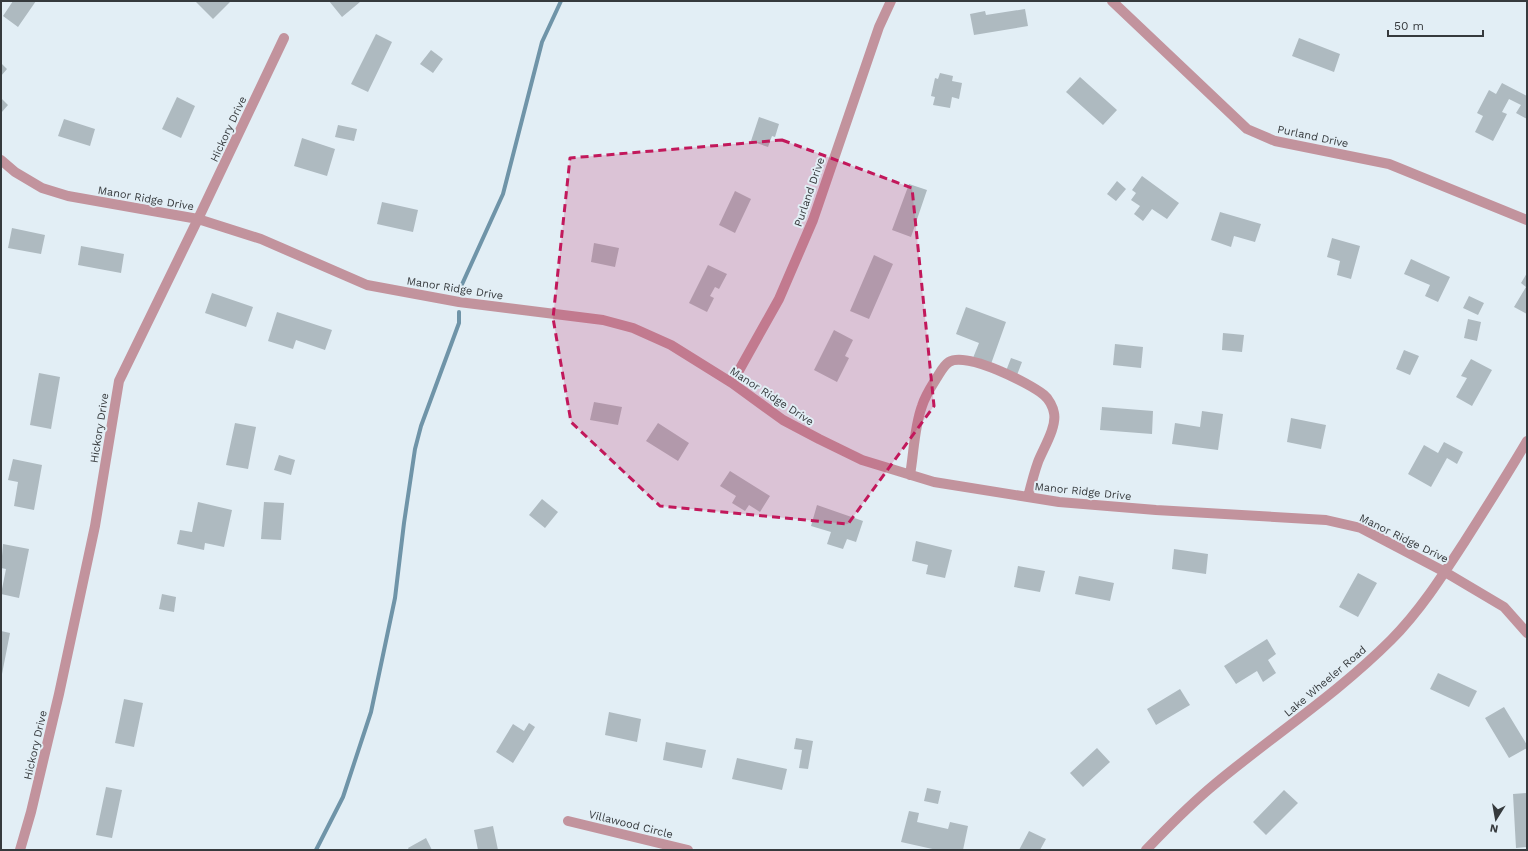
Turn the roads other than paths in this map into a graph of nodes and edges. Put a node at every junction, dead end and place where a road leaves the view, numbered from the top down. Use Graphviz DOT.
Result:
graph roads {
  1 [pos="891,1"];
  2 [pos="1112,1"];
  3 [pos="284,38"];
  4 [pos="1,160"];
  5 [pos="198,219"];
  6 [pos="1527,220"];
  7 [pos="732,383"];
  8 [pos="1527,441"];
  9 [pos="910,475"];
  10 [pos="1028,497"];
  11 [pos="1445,572"];
  12 [pos="1527,633"];
  13 [pos="568,821"];
  14 [pos="20,850"];
  15 [pos="688,850"];
  16 [pos="1146,850"];
  1 -- 7 [label="street, Purland Drive"];
  2 -- 6 [label="street, Purland Drive"];
  3 -- 5 [label="street, Hickory Drive"];
  4 -- 5 [label="street, Manor Ridge Drive"];
  5 -- 7 [label="street, Manor Ridge Drive"];
  5 -- 14 [label="street, Hickory Drive"];
  7 -- 9 [label="street, Manor Ridge Drive"];
  8 -- 11 [label="street, Lake Wheeler Road"];
  9 -- 10 [label="street, Manor Ridge Drive"];
  9 -- 10 [label="street"];
  10 -- 11 [label="street, Manor Ridge Drive"];
  11 -- 12 [label="street, Manor Ridge Drive"];
  11 -- 16 [label="street, Lake Wheeler Road"];
  13 -- 15 [label="street, Villawood Circle"];
}
